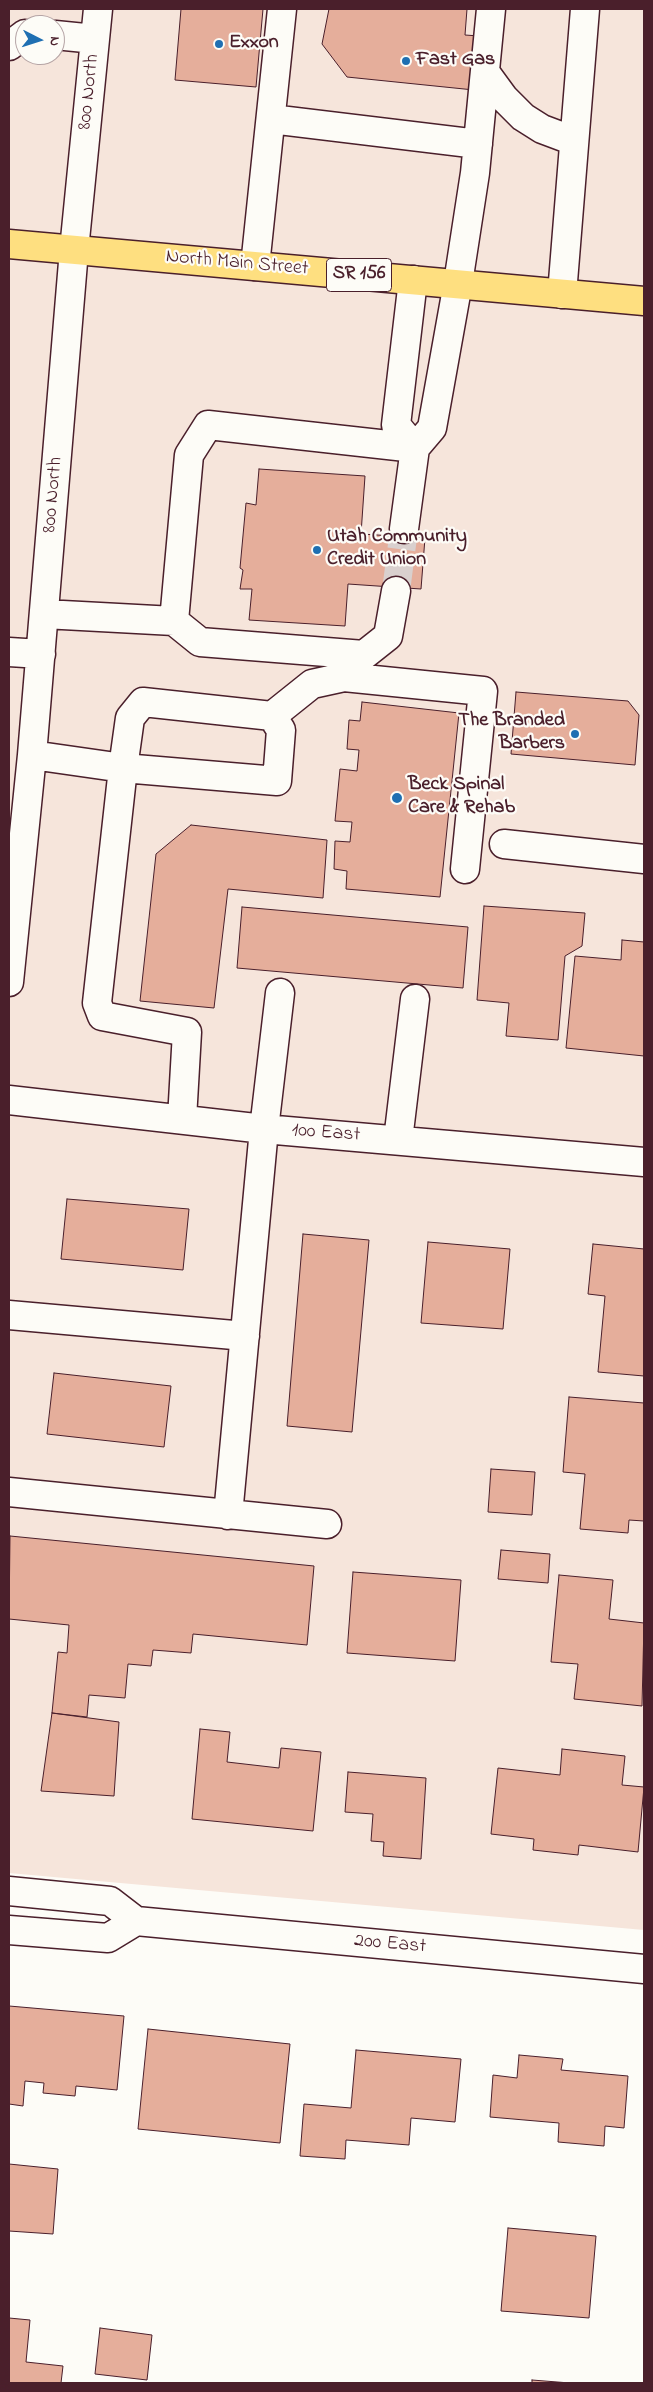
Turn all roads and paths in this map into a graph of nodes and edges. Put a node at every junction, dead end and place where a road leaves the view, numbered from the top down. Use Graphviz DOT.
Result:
graph roads {
  1 [pos="98,9"];
  2 [pos="282,9"];
  3 [pos="491,9"];
  4 [pos="586,9"];
  5 [pos="65,36"];
  6 [pos="95,39"];
  7 [pos="485,72"];
  8 [pos="271,119"];
  9 [pos="574,140"];
  10 [pos="478,144"];
  11 [pos="9,244"];
  12 [pos="74,250"];
  13 [pos="255,266"];
  14 [pos="413,280"];
  15 [pos="458,283"];
  16 [pos="562,294"];
  17 [pos="644,301"];
  18 [pos="415,448"];
  19 [pos="404,529"];
  20 [pos="396,591"];
  21 [pos="44,614"];
  22 [pos="174,621"];
  23 [pos="9,652"];
  24 [pos="41,654"];
  25 [pos="272,716"];
  26 [pos="32,755"];
  27 [pos="123,768"];
  28 [pos="504,844"];
  29 [pos="644,859"];
  30 [pos="465,870"];
  31 [pos="9,982"];
  32 [pos="280,993"];
  33 [pos="415,999"];
  34 [pos="9,1100"];
  35 [pos="182,1119"];
  36 [pos="264,1129"];
  37 [pos="398,1140"];
  38 [pos="644,1162"];
  39 [pos="9,1315"];
  40 [pos="245,1336"];
  41 [pos="9,1492"];
  42 [pos="228,1515"];
  43 [pos="327,1524"];
  44 [pos="9,1891"];
  45 [pos="136,1921"];
  46 [pos="9,1930"];
  47 [pos="644,1968"];
  1 -- 6 [label="street, 800 North"];
  2 -- 8 [label="street"];
  3 -- 7 [label="street"];
  4 -- 9 [label="street"];
  5 -- 6 [label="street"];
  6 -- 12 [label="street, 800 North"];
  7 -- 9 [label="street"];
  7 -- 10 [label="street"];
  8 -- 10 [label="street"];
  8 -- 13 [label="street"];
  9 -- 16 [label="street"];
  10 -- 15 [label="street"];
  11 -- 12 [label="main road, North Main Street / SR 156"];
  12 -- 13 [label="main road, North Main Street / SR 156"];
  12 -- 21 [label="street, 800 North"];
  13 -- 14 [label="main road, North Main Street / SR 156"];
  14 -- 15 [label="main road, North Main Street / SR 156"];
  14 -- 18 [label="street"];
  15 -- 16 [label="main road, North Main Street / SR 156"];
  15 -- 18 [label="street"];
  16 -- 17 [label="main road, North Main Street / SR 156"];
  18 -- 19 [label="street"];
  18 -- 22 [label="street"];
  20 -- 22 [label="street"];
  21 -- 22 [label="street"];
  21 -- 24 [label="street, 800 North"];
  23 -- 24 [label="street"];
  24 -- 26 [label="street, 800 North"];
  25 -- 27 [label="street"];
  25 -- 27 [label="street"];
  25 -- 30 [label="street"];
  26 -- 27 [label="street"];
  26 -- 31 [label="street, 800 North"];
  27 -- 35 [label="street"];
  28 -- 29 [label="street"];
  32 -- 36 [label="street"];
  33 -- 37 [label="street"];
  34 -- 35 [label="street, 100 East"];
  35 -- 36 [label="street, 100 East"];
  36 -- 37 [label="street, 100 East"];
  36 -- 40 [label="street"];
  37 -- 38 [label="street, 100 East"];
  39 -- 40 [label="street"];
  40 -- 42 [label="street"];
  41 -- 42 [label="street"];
  42 -- 43 [label="street"];
  44 -- 45 [label="street"];
  45 -- 46 [label="street"];
  45 -- 47 [label="street, 200 East"];
}
